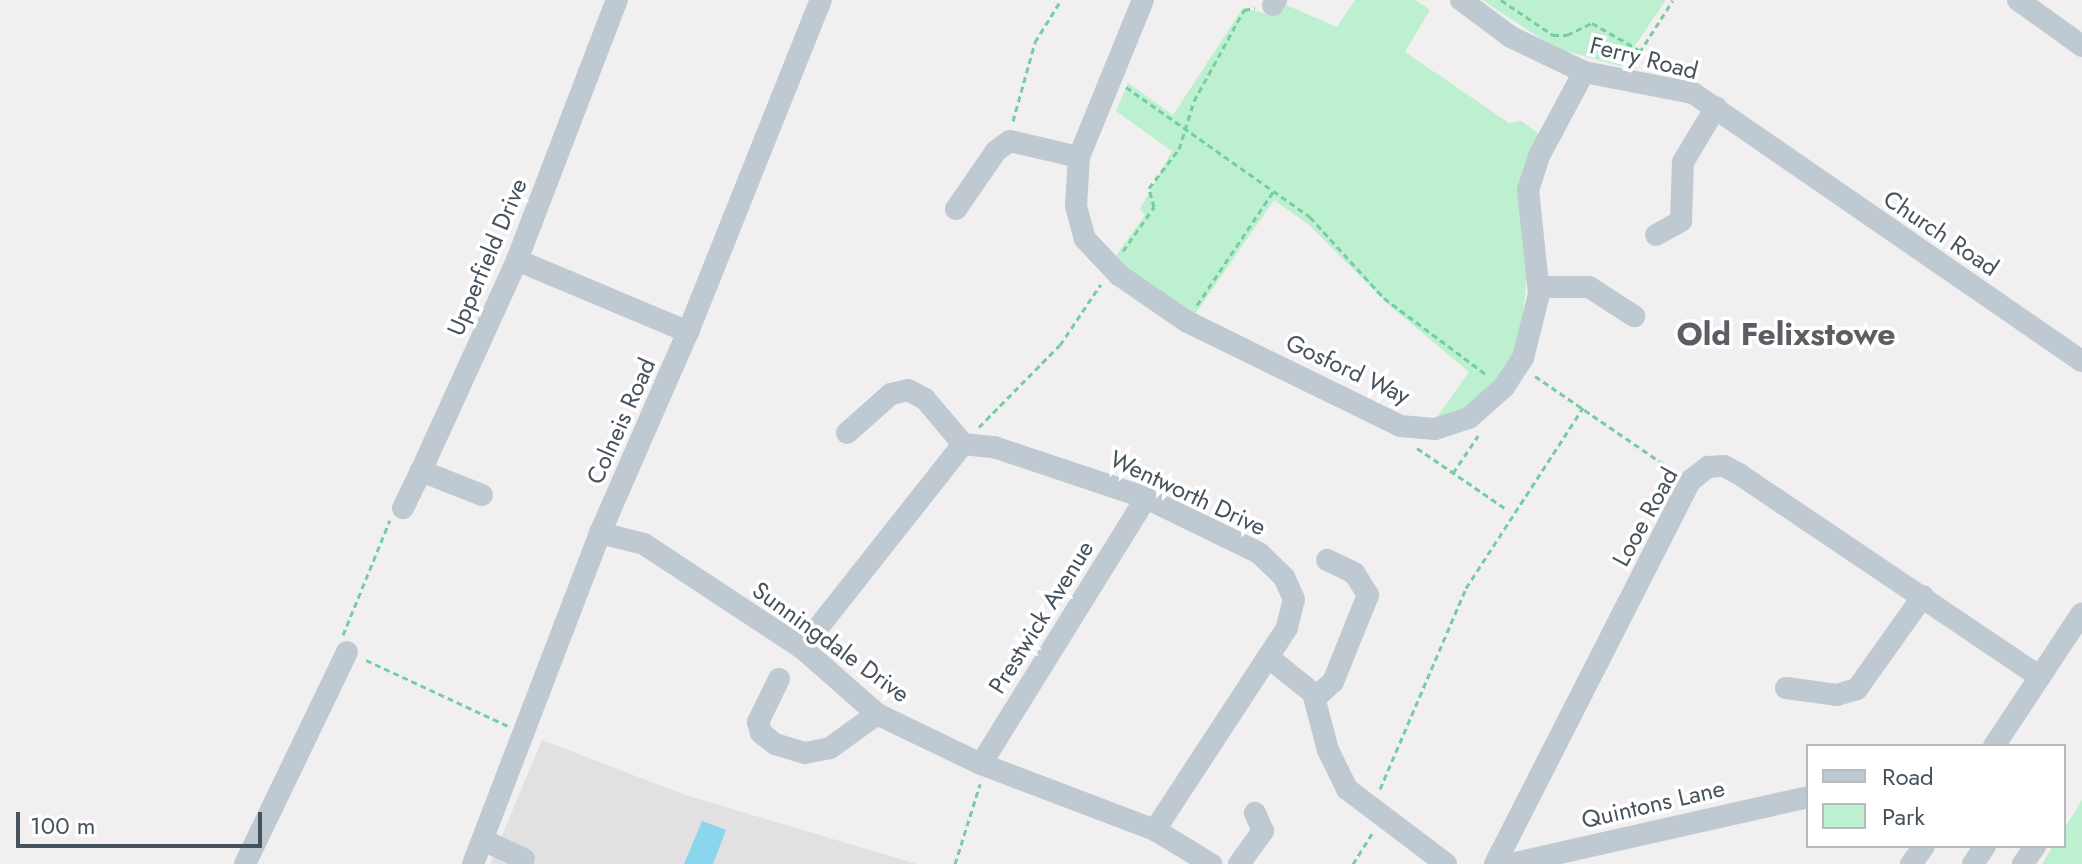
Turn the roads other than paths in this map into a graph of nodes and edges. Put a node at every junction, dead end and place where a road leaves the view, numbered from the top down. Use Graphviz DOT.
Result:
graph roads {
  1 [pos="617,0"];
  2 [pos="821,0"];
  3 [pos="1143,0"];
  4 [pos="1461,0"];
  5 [pos="2018,0"];
  6 [pos="2082,46"];
  7 [pos="1584,72"];
  8 [pos="1716,107"];
  9 [pos="1770,148"];
  10 [pos="1079,157"];
  11 [pos="956,209"];
  12 [pos="1656,235"];
  13 [pos="517,260"];
  14 [pos="1539,287"];
  15 [pos="1634,316"];
  16 [pos="688,332"];
  17 [pos="2082,361"];
  18 [pos="847,433"];
  19 [pos="963,444"];
  20 [pos="421,471"];
  21 [pos="482,495"];
  22 [pos="1146,498"];
  23 [pos="403,508"];
  24 [pos="600,533"];
  25 [pos="1327,560"];
  26 [pos="1923,596"];
  27 [pos="2080,619"];
  28 [pos="802,648"];
  29 [pos="347,652"];
  30 [pos="1268,657"];
  31 [pos="2040,677"];
  32 [pos="779,679"];
  33 [pos="1786,688"];
  34 [pos="1315,698"];
  35 [pos="877,714"];
  36 [pos="1995,744"];
  37 [pos="981,764"];
  38 [pos="1806,797"];
  39 [pos="1255,813"];
  40 [pos="1155,830"];
  41 [pos="483,840"];
  42 [pos="524,859"];
  43 [pos="245,864"];
  44 [pos="473,864"];
  45 [pos="1211,864"];
  46 [pos="1239,864"];
  47 [pos="1446,864"];
  48 [pos="1495,864"];
  49 [pos="1511,864"];
  1 -- 13 [label="street, Upperfield Drive"];
  2 -- 16 [label="street, Colneis Road"];
  3 -- 10 [label="street, Gosford Way"];
  4 -- 7 [label="street, Ferry Road"];
  5 -- 6 [label="street"];
  7 -- 8 [label="street, Ferry Road"];
  7 -- 14 [label="street, Gosford Way"];
  8 -- 9 [label="street, Ferry Road"];
  8 -- 12 [label="street"];
  9 -- 17 [label="street, Church Road"];
  10 -- 11 [label="street"];
  10 -- 14 [label="street, Gosford Way"];
  13 -- 16 [label="street"];
  13 -- 20 [label="street, Upperfield Drive"];
  14 -- 15 [label="street"];
  16 -- 24 [label="street, Colneis Road"];
  18 -- 19 [label="street"];
  19 -- 22 [label="street, Wentworth Drive"];
  19 -- 28 [label="street"];
  20 -- 21 [label="street"];
  20 -- 23 [label="street, Upperfield Drive"];
  22 -- 30 [label="street, Wentworth Drive"];
  22 -- 37 [label="street, Prestwick Avenue"];
  24 -- 28 [label="street, Sunningdale Drive"];
  24 -- 41 [label="street, Colneis Road"];
  25 -- 34 [label="street"];
  26 -- 31 [label="street, Looe Road"];
  26 -- 33 [label="street"];
  26 -- 48 [label="street, Looe Road"];
  27 -- 31 [label="street"];
  28 -- 35 [label="street, Sunningdale Drive"];
  29 -- 43 [label="street"];
  30 -- 34 [label="street"];
  30 -- 40 [label="street, Wentworth Drive"];
  31 -- 36 [label="street"];
  32 -- 35 [label="street"];
  34 -- 47 [label="street"];
  35 -- 37 [label="street, Sunningdale Drive"];
  37 -- 40 [label="street, Sunningdale Drive"];
  38 -- 49 [label="street, Quintons Lane"];
  39 -- 46 [label="street"];
  40 -- 45 [label="street, Sunningdale Drive"];
  41 -- 42 [label="street"];
  41 -- 44 [label="street, Colneis Road"];
}
